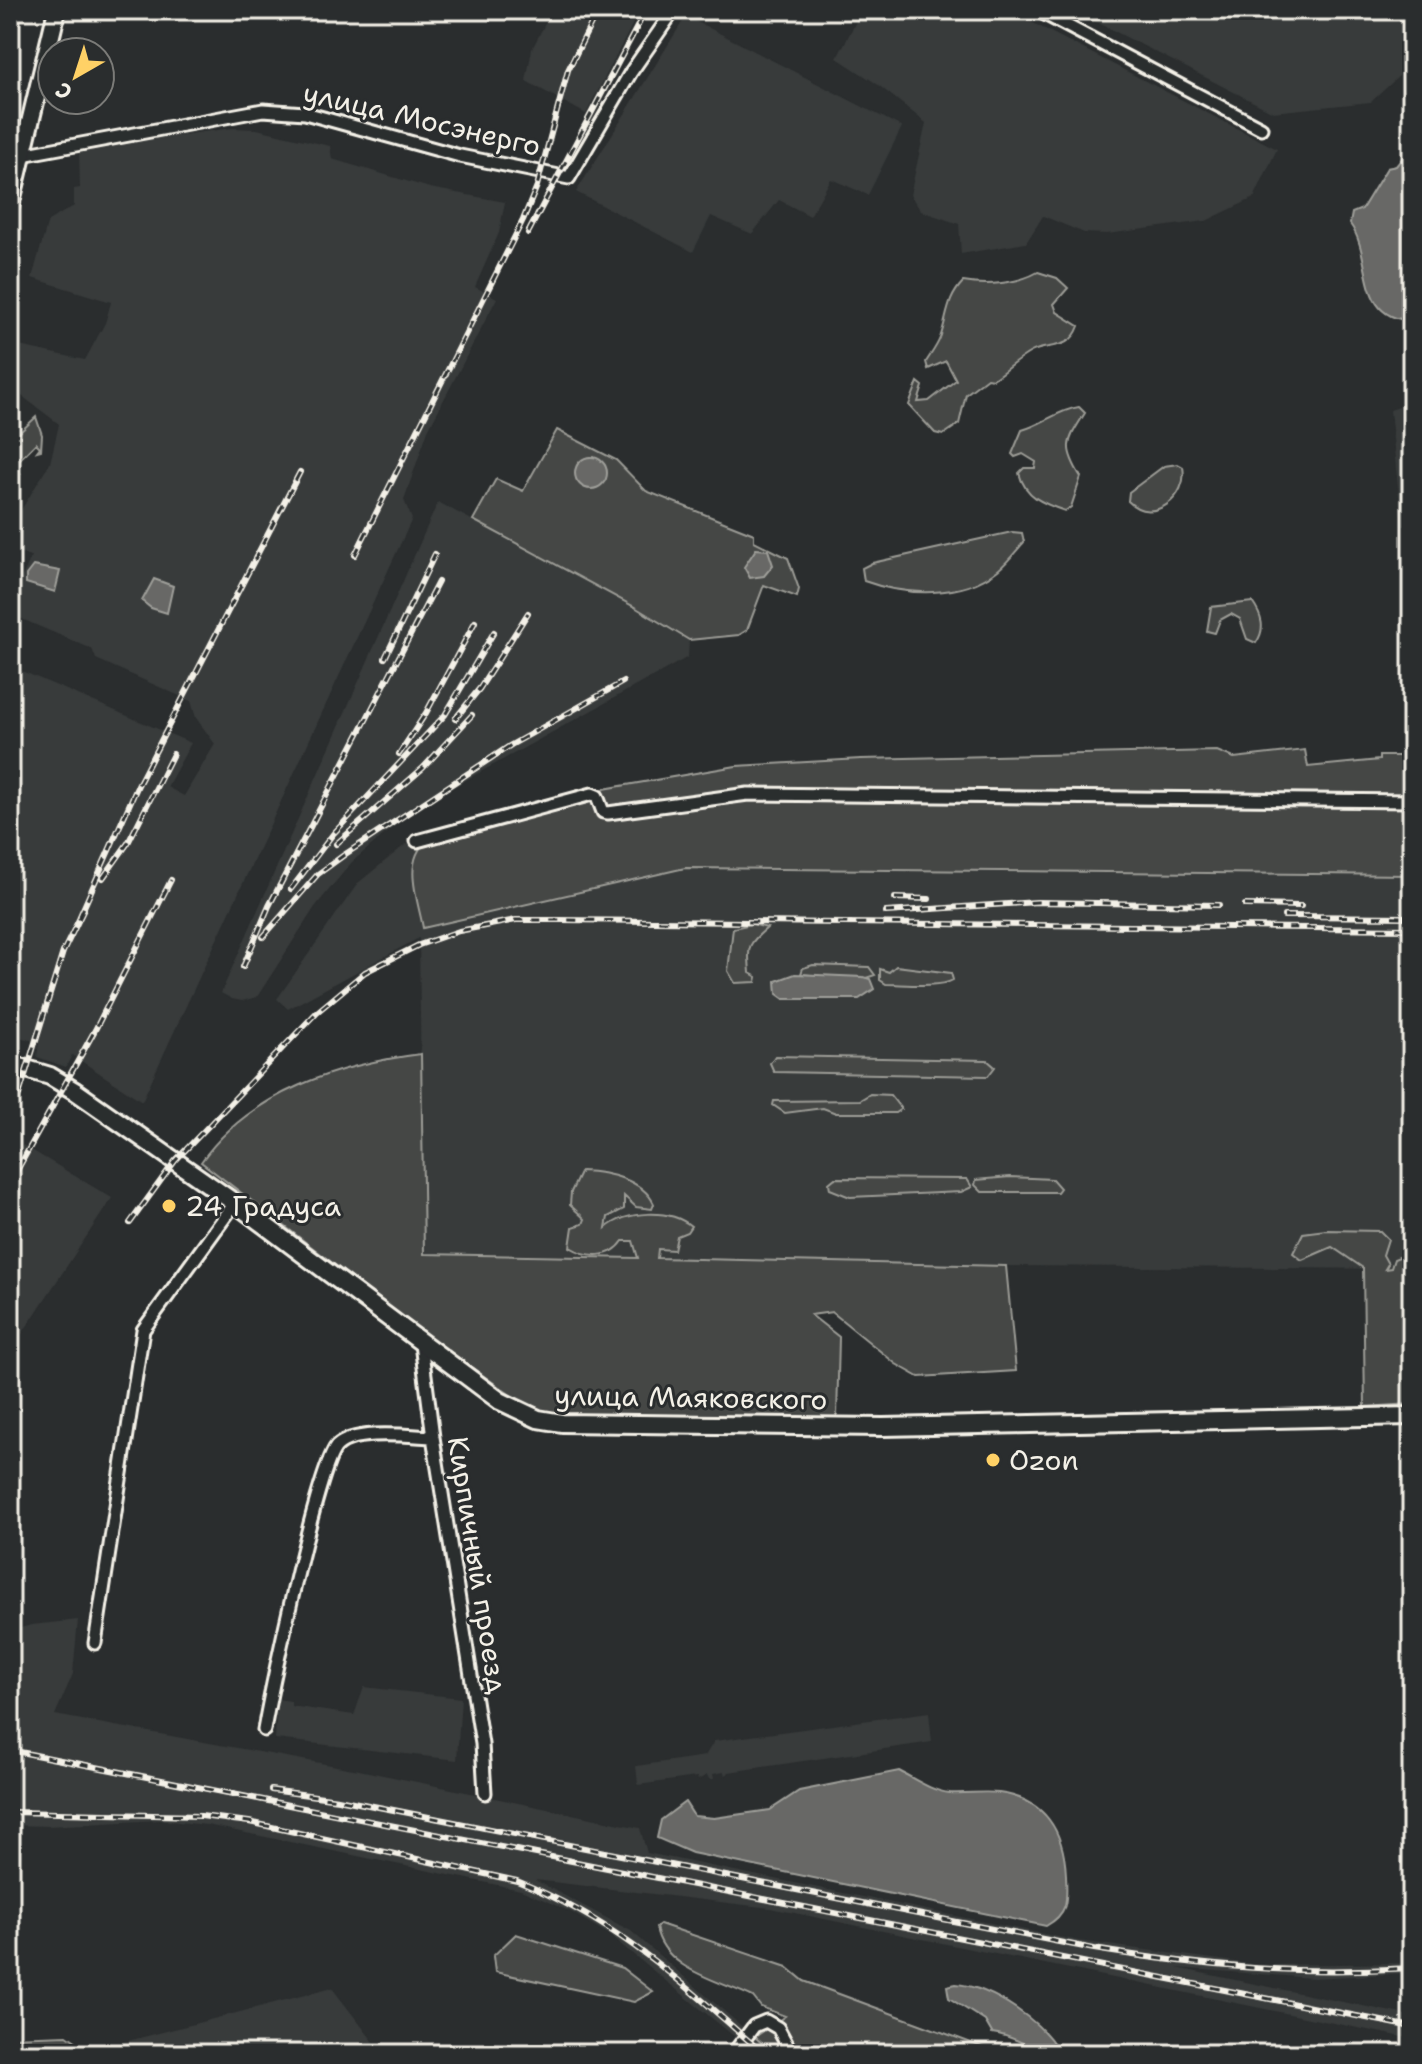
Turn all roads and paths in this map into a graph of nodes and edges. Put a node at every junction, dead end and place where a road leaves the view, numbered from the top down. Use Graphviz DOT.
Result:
graph roads {
  1 [pos="57,10"];
  2 [pos="674,10"];
  3 [pos="1037,10"];
  4 [pos="1261,128"];
  5 [pos="22,155"];
  6 [pos="10,206"];
  7 [pos="1412,801"];
  8 [pos="417,841"];
  9 [pos="10,1064"];
  10 [pos="235,1203"];
  11 [pos="421,1344"];
  12 [pos="1412,1416"];
  13 [pos="433,1437"];
  14 [pos="95,1643"];
  15 [pos="264,1730"];
  16 [pos="485,1793"];
  17 [pos="733,2054"];
  18 [pos="792,2054"];
  1 -- 5 [label="street"];
  2 -- 5 [label="street, улица Мосэнерго"];
  3 -- 4 [label="street"];
  5 -- 6 [label="street"];
  7 -- 8 [label="street"];
  9 -- 10 [label="street, улица Маяковского"];
  10 -- 11 [label="street, улица Маяковского"];
  10 -- 14 [label="street"];
  11 -- 12 [label="street, улица Маяковского"];
  11 -- 13 [label="street, Кирпичный проезд"];
  13 -- 15 [label="street"];
  13 -- 16 [label="street, Кирпичный проезд"];
  17 -- 18 [label="street"];
}
